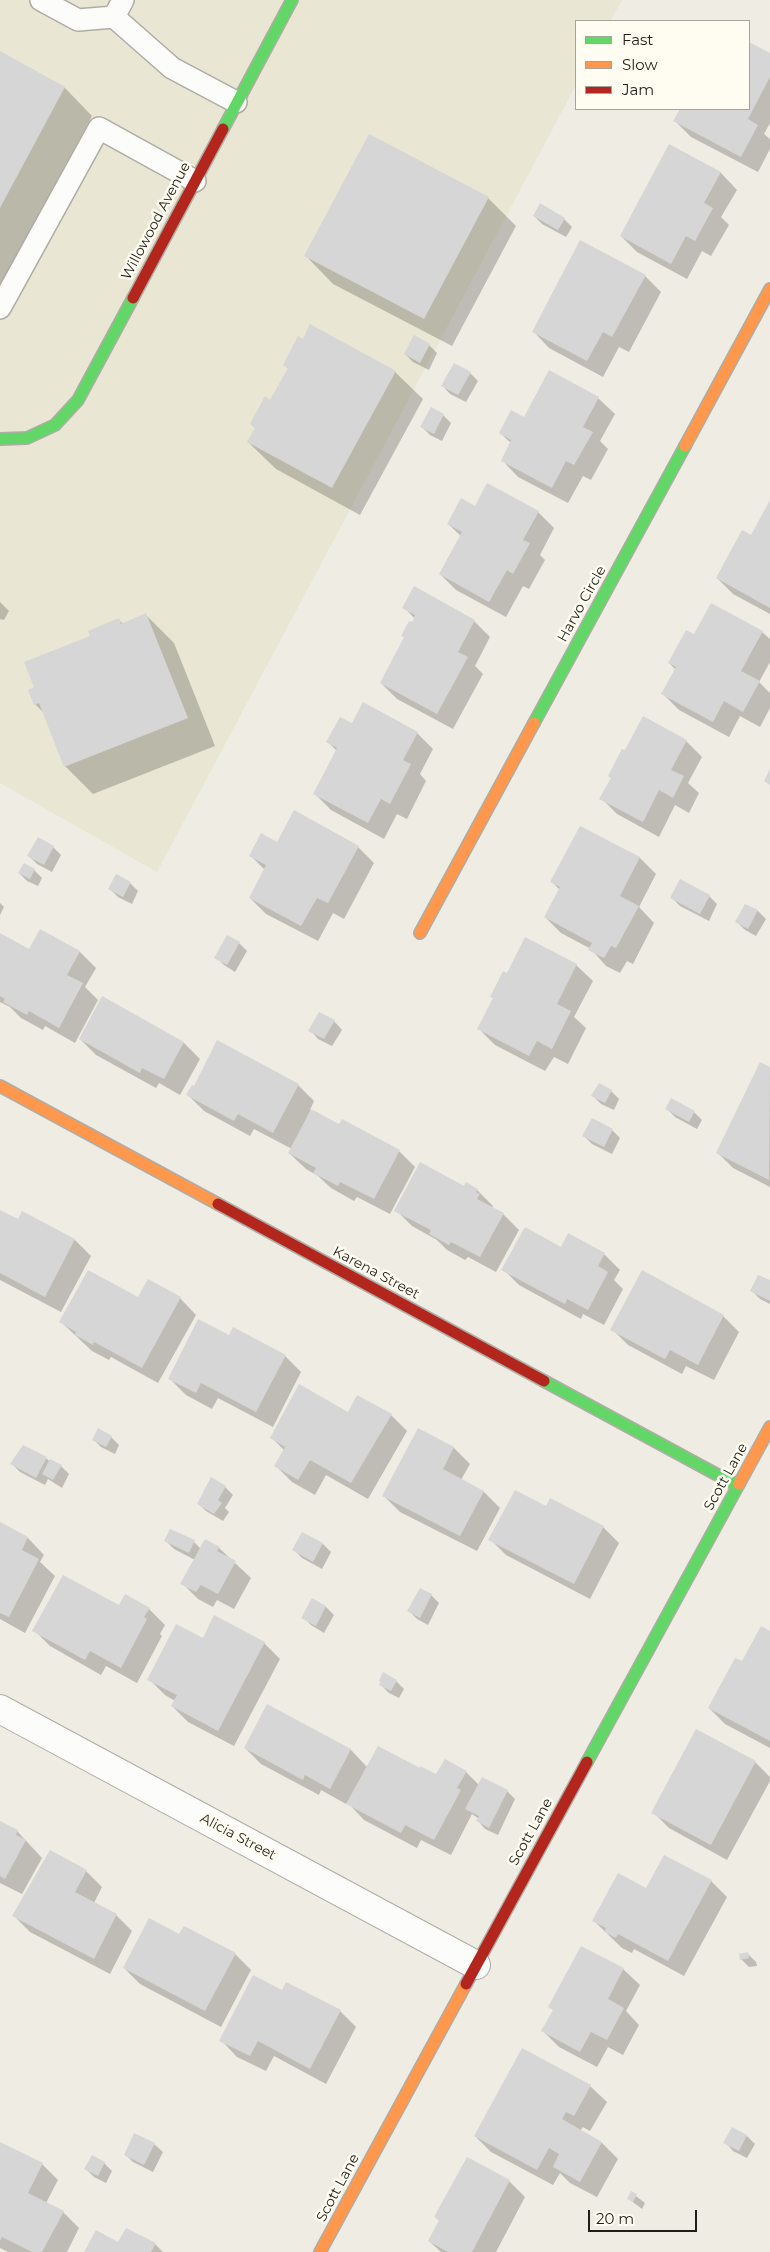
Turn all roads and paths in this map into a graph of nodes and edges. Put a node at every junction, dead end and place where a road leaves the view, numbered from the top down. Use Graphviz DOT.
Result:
graph roads {
  1 [pos="292,0"];
  2 [pos="49,2"];
  3 [pos="119,9"];
  4 [pos="236,102"];
  5 [pos="195,181"];
  6 [pos="770,289"];
  7 [pos="0,308"];
  8 [pos="0,440"];
  9 [pos="420,934"];
  10 [pos="0,1086"];
  11 [pos="770,1427"];
  12 [pos="738,1486"];
  13 [pos="0,1709"];
  14 [pos="476,1965"];
  15 [pos="320,2252"];
  1 -- 4 [label="street, Willowood Avenue"];
  2 -- 3 [label="lane"];
  3 -- 4 [label="lane"];
  4 -- 5 [label="street, Willowood Avenue"];
  5 -- 7 [label="lane"];
  5 -- 8 [label="street, Willowood Avenue"];
  6 -- 9 [label="street, Harvo Circle"];
  10 -- 12 [label="street, Karena Street"];
  11 -- 12 [label="street, Scott Lane"];
  12 -- 14 [label="street, Scott Lane"];
  13 -- 14 [label="street, Alicia Street"];
  14 -- 15 [label="street, Scott Lane"];
}
